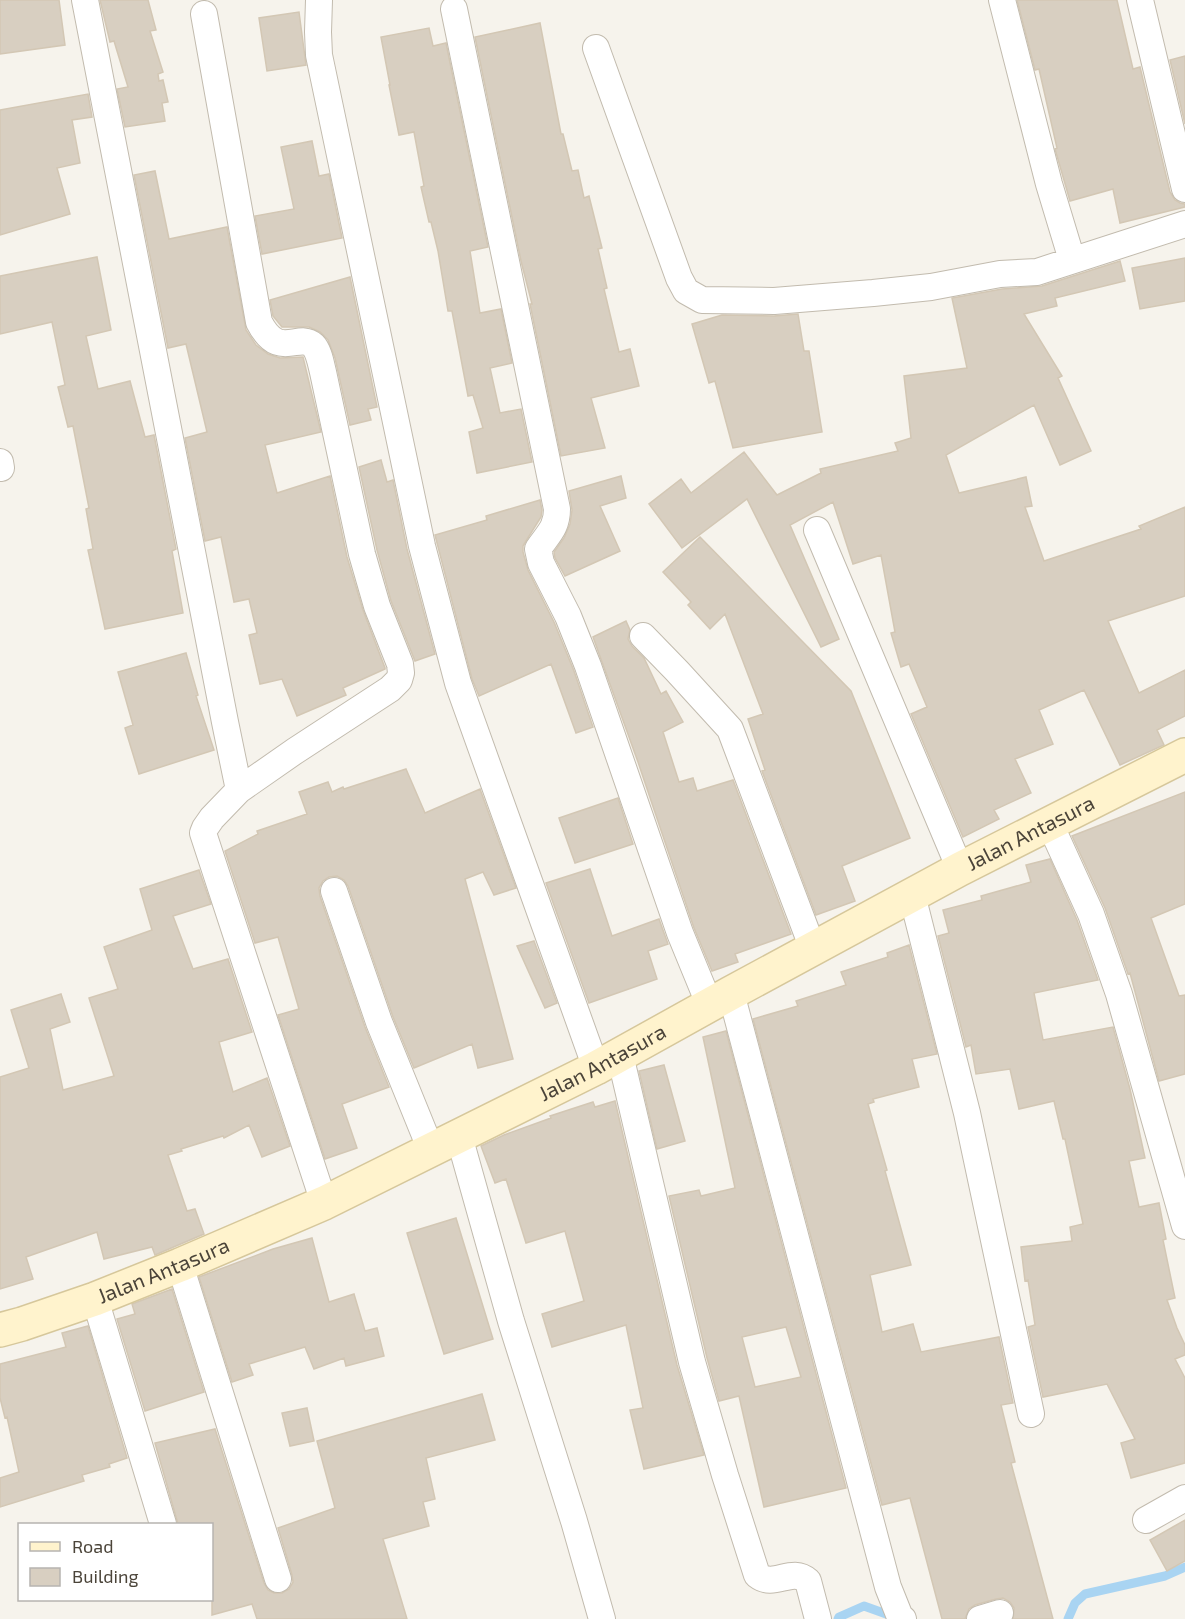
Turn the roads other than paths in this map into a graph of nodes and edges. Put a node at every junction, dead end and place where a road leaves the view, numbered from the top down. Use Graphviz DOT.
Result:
graph roads {
  1 [pos="86,0"];
  2 [pos="320,0"];
  3 [pos="1002,0"];
  4 [pos="1140,0"];
  5 [pos="454,9"];
  6 [pos="204,14"];
  7 [pos="596,48"];
  8 [pos="1185,189"];
  9 [pos="1185,224"];
  10 [pos="1072,260"];
  11 [pos="817,530"];
  12 [pos="643,636"];
  13 [pos="1185,755"];
  14 [pos="239,790"];
  15 [pos="1050,824"];
  16 [pos="960,869"];
  17 [pos="334,891"];
  18 [pos="912,895"];
  19 [pos="813,950"];
  20 [pos="720,999"];
  21 [pos="608,1061"];
  22 [pos="445,1143"];
  23 [pos="324,1203"];
  24 [pos="1185,1226"];
  25 [pos="180,1265"];
  26 [pos="95,1299"];
  27 [pos="0,1330"];
  28 [pos="1031,1414"];
  29 [pos="1185,1498"];
  30 [pos="1146,1520"];
  31 [pos="163,1523"];
  32 [pos="278,1579"];
  33 [pos="602,1619"];
  34 [pos="818,1619"];
  35 [pos="903,1619"];
  1 -- 14 [label="street"];
  2 -- 21 [label="street"];
  3 -- 10 [label="street"];
  4 -- 8 [label="street"];
  5 -- 20 [label="street"];
  6 -- 14 [label="street"];
  7 -- 10 [label="street"];
  9 -- 10 [label="street"];
  11 -- 16 [label="street"];
  12 -- 19 [label="street"];
  13 -- 15 [label="main road, Jalan Antasura"];
  14 -- 23 [label="street"];
  15 -- 16 [label="main road, Jalan Antasura"];
  15 -- 24 [label="street"];
  16 -- 18 [label="main road, Jalan Antasura"];
  17 -- 22 [label="street"];
  18 -- 19 [label="main road, Jalan Antasura"];
  18 -- 28 [label="street"];
  19 -- 20 [label="main road, Jalan Antasura"];
  20 -- 21 [label="main road, Jalan Antasura"];
  20 -- 35 [label="street"];
  21 -- 22 [label="main road, Jalan Antasura"];
  21 -- 34 [label="street"];
  22 -- 23 [label="main road, Jalan Antasura"];
  22 -- 33 [label="street"];
  23 -- 25 [label="main road, Jalan Antasura"];
  25 -- 26 [label="main road, Jalan Antasura"];
  25 -- 32 [label="street"];
  26 -- 27 [label="main road, Jalan Antasura"];
  26 -- 31 [label="street"];
  29 -- 30 [label="street"];
}
